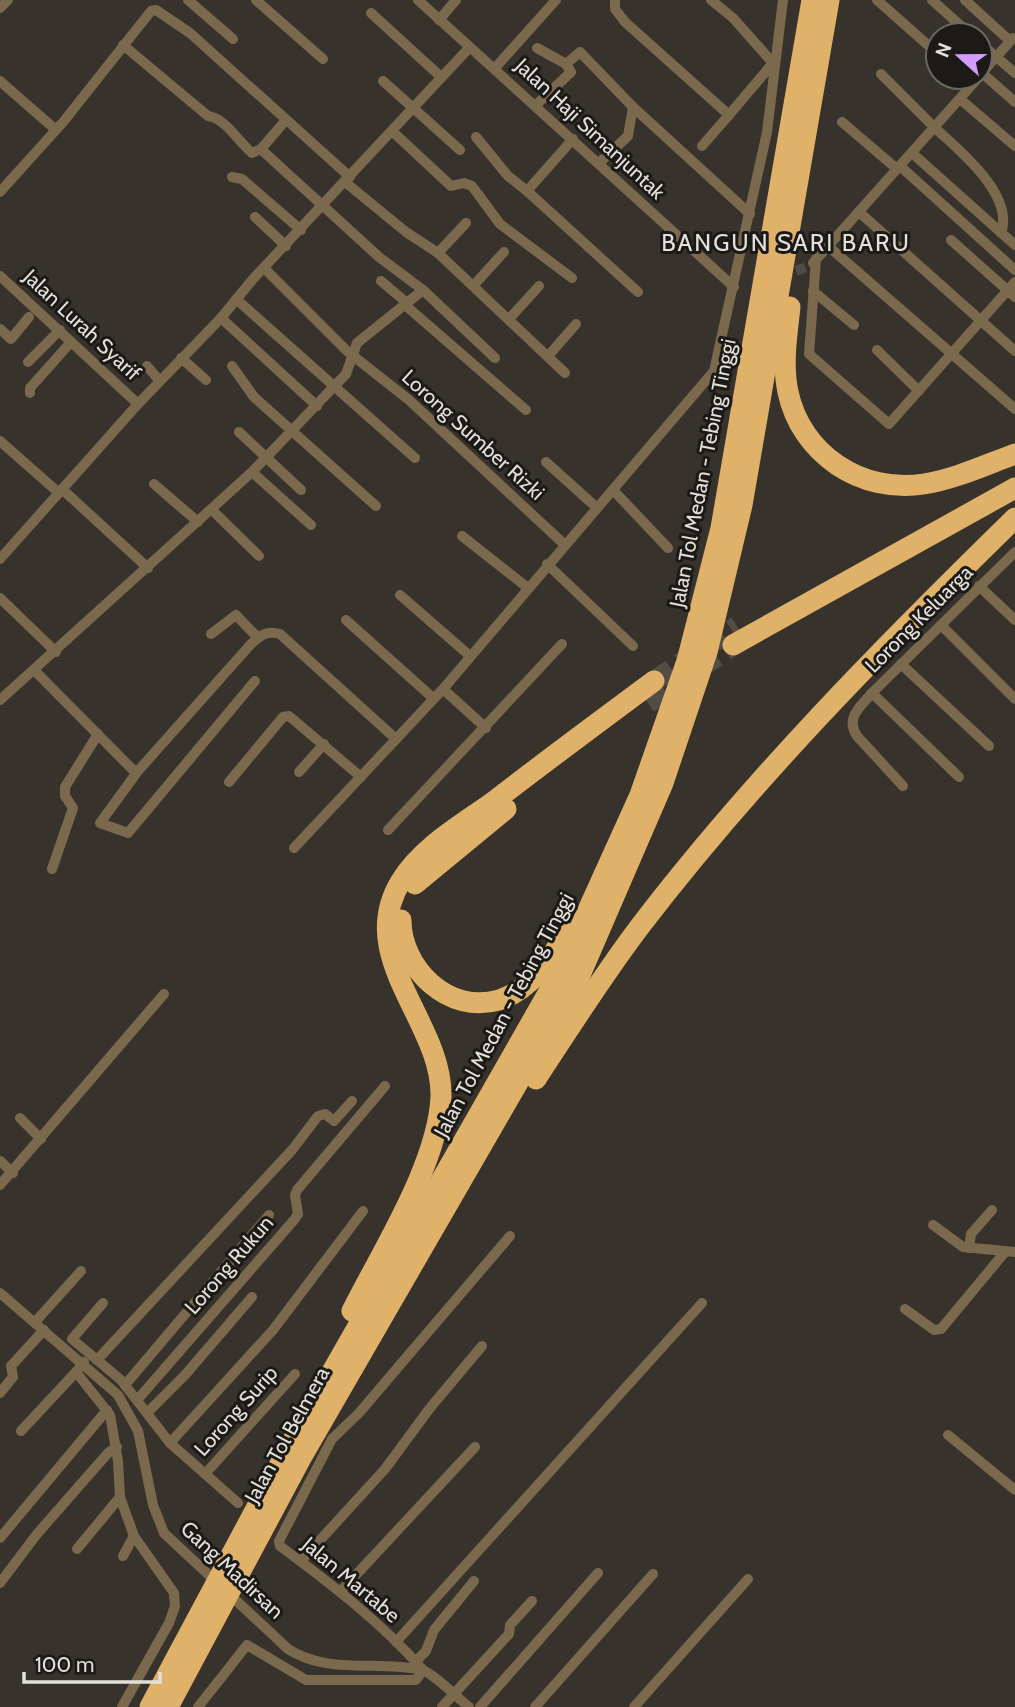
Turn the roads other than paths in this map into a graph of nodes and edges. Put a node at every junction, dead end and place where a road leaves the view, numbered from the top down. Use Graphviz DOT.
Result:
graph roads {
  1 [pos="8,0"];
  2 [pos="188,0"];
  3 [pos="256,0"];
  4 [pos="418,0"];
  5 [pos="456,0"];
  6 [pos="556,0"];
  7 [pos="615,0"];
  8 [pos="713,0"];
  9 [pos="812,0"];
  10 [pos="829,0"];
  11 [pos="877,0"];
  12 [pos="932,0"];
  13 [pos="965,0"];
  14 [pos="779,3"];
  15 [pos="0,8"];
  16 [pos="371,13"];
  17 [pos="439,20"];
  18 [pos="955,21"];
  19 [pos="233,39"];
  20 [pos="1011,39"];
  21 [pos="924,42"];
  22 [pos="123,45"];
  23 [pos="469,48"];
  24 [pos="537,48"];
  25 [pos="996,57"];
  26 [pos="323,59"];
  27 [pos="773,63"];
  28 [pos="566,64"];
  29 [pos="495,68"];
  30 [pos="1015,73"];
  31 [pos="881,74"];
  32 [pos="440,76"];
  33 [pos="0,80"];
  34 [pos="383,81"];
  35 [pos="752,89"];
  36 [pos="994,89"];
  37 [pos="966,91"];
  38 [pos="960,99"];
  39 [pos="1015,102"];
  40 [pos="770,103"];
  41 [pos="536,105"];
  42 [pos="633,107"];
  43 [pos="413,108"];
  44 [pos="729,115"];
  45 [pos="286,120"];
  46 [pos="842,122"];
  47 [pos="935,127"];
  48 [pos="57,130"];
  49 [pos="393,132"];
  50 [pos="476,137"];
  51 [pos="573,139"];
  52 [pos="702,145"];
  53 [pos="1015,146"];
  54 [pos="261,149"];
  55 [pos="460,150"];
  56 [pos="912,153"];
  57 [pos="598,163"];
  58 [pos="898,168"];
  59 [pos="232,177"];
  60 [pos="348,179"];
  61 [pos="799,186"];
  62 [pos="527,191"];
  63 [pos="0,192"];
  64 [pos="1009,198"];
  65 [pos="324,205"];
  66 [pos="859,212"];
  67 [pos="750,214"];
  68 [pos="255,217"];
  69 [pos="466,223"];
  70 [pos="301,230"];
  71 [pos="1001,233"];
  72 [pos="951,240"];
  73 [pos="286,246"];
  74 [pos="828,246"];
  75 [pos="1015,246"];
  76 [pos="504,252"];
  77 [pos="438,253"];
  78 [pos="264,268"];
  79 [pos="1015,270"];
  80 [pos="0,276"];
  81 [pos="572,278"];
  82 [pos="381,281"];
  83 [pos="474,285"];
  84 [pos="539,286"];
  85 [pos="734,287"];
  86 [pos="747,289"];
  87 [pos="1012,289"];
  88 [pos="423,290"];
  89 [pos="813,291"];
  90 [pos="638,292"];
  91 [pos="236,299"];
  92 [pos="406,304"];
  93 [pos="29,317"];
  94 [pos="221,318"];
  95 [pos="510,318"];
  96 [pos="979,321"];
  97 [pos="576,324"];
  98 [pos="854,326"];
  99 [pos="0,329"];
  100 [pos="60,330"];
  101 [pos="71,342"];
  102 [pos="877,350"];
  103 [pos="1015,351"];
  104 [pos="549,355"];
  105 [pos="950,355"];
  106 [pos="353,356"];
  107 [pos="181,358"];
  108 [pos="495,358"];
  109 [pos="28,362"];
  110 [pos="146,366"];
  111 [pos="232,366"];
  112 [pos="565,373"];
  113 [pos="159,380"];
  114 [pos="206,380"];
  115 [pos="334,388"];
  116 [pos="919,391"];
  117 [pos="30,393"];
  118 [pos="138,404"];
  119 [pos="317,406"];
  120 [pos="1015,409"];
  121 [pos="526,410"];
  122 [pos="239,432"];
  123 [pos="292,432"];
  124 [pos="0,442"];
  125 [pos="1015,454"];
  126 [pos="266,457"];
  127 [pos="415,458"];
  128 [pos="546,462"];
  129 [pos="252,472"];
  130 [pos="1015,475"];
  131 [pos="154,484"];
  132 [pos="1015,488"];
  133 [pos="613,490"];
  134 [pos="61,491"];
  135 [pos="301,491"];
  136 [pos="376,506"];
  137 [pos="597,508"];
  138 [pos="212,509"];
  139 [pos="1015,518"];
  140 [pos="198,522"];
  141 [pos="311,525"];
  142 [pos="462,536"];
  143 [pos="565,545"];
  144 [pos="668,548"];
  145 [pos="1015,552"];
  146 [pos="260,556"];
  147 [pos="0,559"];
  148 [pos="547,564"];
  149 [pos="148,568"];
  150 [pos="979,586"];
  151 [pos="528,588"];
  152 [pos="400,594"];
  153 [pos="0,597"];
  154 [pos="346,620"];
  155 [pos="1015,620"];
  156 [pos="941,625"];
  157 [pos="211,634"];
  158 [pos="258,638"];
  159 [pos="562,644"];
  160 [pos="633,646"];
  161 [pos="56,652"];
  162 [pos="470,656"];
  163 [pos="901,664"];
  164 [pos="35,671"];
  165 [pos="255,681"];
  166 [pos="654,681"];
  167 [pos="443,689"];
  168 [pos="872,693"];
  169 [pos="433,698"];
  170 [pos="1015,698"];
  171 [pos="0,700"];
  172 [pos="648,703"];
  173 [pos="486,727"];
  174 [pos="98,734"];
  175 [pos="396,739"];
  176 [pos="324,744"];
  177 [pos="989,746"];
  178 [pos="138,771"];
  179 [pos="299,772"];
  180 [pos="361,777"];
  181 [pos="959,777"];
  182 [pos="229,782"];
  183 [pos="903,786"];
  184 [pos="640,795"];
  185 [pos="388,830"];
  186 [pos="294,848"];
  187 [pos="52,869"];
  188 [pos="164,994"];
  189 [pos="385,1086"];
  190 [pos="352,1101"];
  191 [pos="20,1118"];
  192 [pos="41,1139"];
  193 [pos="0,1161"];
  194 [pos="13,1173"];
  195 [pos="0,1185"];
  196 [pos="456,1193"];
  197 [pos="992,1210"];
  198 [pos="363,1211"];
  199 [pos="269,1214"];
  200 [pos="933,1225"];
  201 [pos="510,1236"];
  202 [pos="970,1248"];
  203 [pos="1010,1252"];
  204 [pos="81,1271"];
  205 [pos="1,1295"];
  206 [pos="252,1297"];
  207 [pos="103,1303"];
  208 [pos="702,1303"];
  209 [pos="905,1309"];
  210 [pos="34,1322"];
  211 [pos="44,1330"];
  212 [pos="68,1343"];
  213 [pos="482,1346"];
  214 [pos="97,1360"];
  215 [pos="84,1362"];
  216 [pos="76,1372"];
  217 [pos="295,1374"];
  218 [pos="125,1385"];
  219 [pos="0,1393"];
  220 [pos="138,1399"];
  221 [pos="107,1410"];
  222 [pos="148,1412"];
  223 [pos="21,1431"];
  224 [pos="948,1436"];
  225 [pos="170,1443"];
  226 [pos="117,1447"];
  227 [pos="475,1447"];
  228 [pos="288,1450"];
  229 [pos="205,1474"];
  230 [pos="1015,1490"];
  231 [pos="120,1497"];
  232 [pos="238,1503"];
  233 [pos="135,1536"];
  234 [pos="0,1538"];
  235 [pos="77,1549"];
  236 [pos="124,1556"];
  237 [pos="301,1561"];
  238 [pos="598,1573"];
  239 [pos="653,1574"];
  240 [pos="748,1579"];
  241 [pos="474,1581"];
  242 [pos="0,1583"];
  243 [pos="340,1592"];
  244 [pos="532,1601"];
  245 [pos="396,1642"];
  246 [pos="419,1666"];
  247 [pos="454,1694"];
  248 [pos="198,1706"];
  249 [pos="122,1707"];
  250 [pos="150,1707"];
  251 [pos="168,1707"];
  252 [pos="442,1707"];
  253 [pos="469,1707"];
  254 [pos="480,1707"];
  255 [pos="535,1707"];
  256 [pos="634,1707"];
  1 -- 15 [label="street"];
  2 -- 19 [label="street"];
  3 -- 26 [label="street"];
  4 -- 17 [label="street, Jalan Haji Simanjuntak"];
  5 -- 17 [label="street"];
  6 -- 29 [label="street"];
  7 -- 44 [label="street"];
  8 -- 27 [label="street"];
  9 -- 184 [label="highway, Jalan Tol Medan - Tebing Tinggi"];
  10 -- 61 [label="highway, Jalan Tol Medan - Tebing Tinggi"];
  11 -- 21 [label="street"];
  12 -- 18 [label="street"];
  13 -- 20 [label="street"];
  14 -- 27 [label="street"];
  16 -- 32 [label="street"];
  17 -- 23 [label="street, Jalan Haji Simanjuntak"];
  20 -- 25 [label="street"];
  22 -- 45 [label="street"];
  22 -- 48 [label="street"];
  22 -- 54 [label="street"];
  23 -- 29 [label="street, Jalan Haji Simanjuntak"];
  23 -- 32 [label="street"];
  24 -- 28 [label="street"];
  25 -- 30 [label="street"];
  27 -- 35 [label="street"];
  27 -- 40 [label="street"];
  28 -- 41 [label="street"];
  28 -- 42 [label="street"];
  29 -- 41 [label="street, Jalan Haji Simanjuntak"];
  31 -- 47 [label="street"];
  32 -- 43 [label="street"];
  33 -- 48 [label="street"];
  34 -- 43 [label="street"];
  35 -- 40 [label="street"];
  35 -- 44 [label="street"];
  36 -- 39 [label="street"];
  37 -- 38 [label="street"];
  38 -- 47 [label="street"];
  38 -- 53 [label="street"];
  40 -- 67 [label="street"];
  41 -- 51 [label="street, Jalan Haji Simanjuntak"];
  42 -- 57 [label="street"];
  42 -- 67 [label="street"];
  43 -- 49 [label="street"];
  43 -- 55 [label="street"];
  44 -- 52 [label="street"];
  45 -- 54 [label="street"];
  45 -- 60 [label="street"];
  46 -- 58 [label="street"];
  47 -- 56 [label="street"];
  47 -- 64 [label="street"];
  48 -- 63 [label="street"];
  49 -- 60 [label="street"];
  49 -- 81 [label="street"];
  50 -- 62 [label="street"];
  51 -- 57 [label="street, Jalan Haji Simanjuntak"];
  51 -- 62 [label="street"];
  54 -- 65 [label="street"];
  56 -- 58 [label="street"];
  56 -- 71 [label="street"];
  57 -- 85 [label="street, Jalan Haji Simanjuntak"];
  58 -- 66 [label="street"];
  58 -- 79 [label="street"];
  59 -- 70 [label="street"];
  60 -- 65 [label="street"];
  60 -- 77 [label="street"];
  61 -- 125 [label="highway"];
  61 -- 196 [label="highway, Jalan Tol Medan - Tebing Tinggi"];
  62 -- 90 [label="street"];
  64 -- 71 [label="street"];
  65 -- 70 [label="street"];
  65 -- 88 [label="street"];
  66 -- 74 [label="street"];
  66 -- 96 [label="street"];
  67 -- 85 [label="street"];
  68 -- 73 [label="street"];
  69 -- 77 [label="street"];
  70 -- 73 [label="street"];
  71 -- 75 [label="street"];
  72 -- 87 [label="street"];
  73 -- 78 [label="street"];
  74 -- 89 [label="street"];
  74 -- 105 [label="street"];
  76 -- 83 [label="street"];
  77 -- 83 [label="street"];
  78 -- 91 [label="street"];
  78 -- 106 [label="street, Lorong Sumber Rizki"];
  80 -- 100 [label="street, Jalan Lurah Syarif"];
  82 -- 92 [label="street"];
  83 -- 95 [label="street"];
  84 -- 95 [label="street"];
  85 -- 86 [label="street"];
  85 -- 133 [label="street"];
  87 -- 96 [label="street"];
  88 -- 92 [label="street"];
  88 -- 108 [label="street"];
  89 -- 98 [label="street"];
  89 -- 116 [label="street"];
  91 -- 94 [label="street"];
  91 -- 115 [label="street"];
  92 -- 106 [label="street"];
  92 -- 121 [label="street"];
  93 -- 99 [label="street"];
  94 -- 107 [label="street"];
  94 -- 119 [label="street"];
  95 -- 104 [label="street"];
  96 -- 103 [label="street"];
  96 -- 105 [label="street"];
  97 -- 104 [label="street"];
  100 -- 101 [label="street, Jalan Lurah Syarif"];
  100 -- 109 [label="street"];
  101 -- 117 [label="street"];
  101 -- 118 [label="street, Jalan Lurah Syarif"];
  102 -- 116 [label="street"];
  104 -- 112 [label="street"];
  105 -- 116 [label="street"];
  105 -- 120 [label="street"];
  106 -- 115 [label="street"];
  106 -- 143 [label="street, Lorong Sumber Rizki"];
  107 -- 113 [label="street"];
  107 -- 114 [label="street"];
  110 -- 113 [label="street"];
  111 -- 123 [label="street"];
  113 -- 118 [label="street"];
  115 -- 119 [label="street"];
  115 -- 127 [label="street"];
  118 -- 134 [label="street"];
  119 -- 123 [label="street"];
  122 -- 126 [label="street"];
  123 -- 126 [label="street"];
  123 -- 136 [label="street"];
  124 -- 134 [label="street"];
  126 -- 129 [label="street"];
  126 -- 135 [label="street"];
  128 -- 137 [label="street"];
  129 -- 138 [label="street"];
  129 -- 141 [label="street"];
  130 -- 132 [label="highway"];
  131 -- 140 [label="street"];
  133 -- 137 [label="street"];
  133 -- 144 [label="street"];
  134 -- 147 [label="street"];
  134 -- 149 [label="street"];
  137 -- 143 [label="street"];
  138 -- 140 [label="street"];
  138 -- 146 [label="street"];
  139 -- 196 [label="highway"];
  140 -- 149 [label="street"];
  142 -- 151 [label="street"];
  143 -- 148 [label="street"];
  145 -- 150 [label="street, Lorong Keluarga"];
  148 -- 151 [label="street"];
  148 -- 160 [label="street"];
  149 -- 161 [label="street"];
  150 -- 155 [label="street"];
  150 -- 156 [label="street, Lorong Keluarga"];
  151 -- 162 [label="street"];
  152 -- 162 [label="street"];
  153 -- 161 [label="street"];
  154 -- 169 [label="street"];
  156 -- 163 [label="street, Lorong Keluarga"];
  156 -- 170 [label="street"];
  157 -- 158 [label="street"];
  158 -- 175 [label="street"];
  158 -- 178 [label="street"];
  159 -- 173 [label="street"];
  161 -- 164 [label="street"];
  162 -- 167 [label="street"];
  163 -- 168 [label="street, Lorong Keluarga"];
  163 -- 177 [label="street"];
  164 -- 171 [label="street"];
  164 -- 174 [label="street"];
  165 -- 178 [label="street"];
  166 -- 228 [label="highway"];
  167 -- 169 [label="street"];
  167 -- 173 [label="street"];
  168 -- 181 [label="street"];
  168 -- 183 [label="street, Lorong Keluarga"];
  169 -- 175 [label="street"];
  172 -- 184 [label="highway"];
  173 -- 185 [label="street"];
  174 -- 178 [label="street"];
  174 -- 187 [label="street"];
  175 -- 180 [label="street"];
  176 -- 179 [label="street"];
  176 -- 180 [label="street"];
  176 -- 182 [label="street"];
  180 -- 186 [label="street"];
  184 -- 228 [label="highway, Jalan Tol Medan - Tebing Tinggi"];
  188 -- 192 [label="street"];
  189 -- 220 [label="street, Lorong Rukun"];
  190 -- 214 [label="street"];
  191 -- 192 [label="street"];
  192 -- 194 [label="street"];
  193 -- 194 [label="street"];
  194 -- 195 [label="street"];
  196 -- 251 [label="highway, Jalan Tol Belmera"];
  197 -- 202 [label="street"];
  198 -- 225 [label="street"];
  199 -- 218 [label="street"];
  200 -- 202 [label="street"];
  201 -- 237 [label="street, Jalan Martabe"];
  202 -- 203 [label="street"];
  203 -- 209 [label="street"];
  204 -- 210 [label="street"];
  205 -- 210 [label="street, Gang Madirsan"];
  206 -- 222 [label="street"];
  207 -- 212 [label="street"];
  208 -- 245 [label="street"];
  210 -- 211 [label="street, Gang Madirsan"];
  211 -- 212 [label="street, Gang Madirsan"];
  211 -- 219 [label="street"];
  212 -- 214 [label="street"];
  212 -- 215 [label="street, Gang Madirsan"];
  213 -- 237 [label="street"];
  214 -- 218 [label="street"];
  215 -- 216 [label="street"];
  215 -- 246 [label="street, Gang Madirsan"];
  216 -- 221 [label="street"];
  216 -- 223 [label="street"];
  217 -- 229 [label="street, Lorong Surip"];
  218 -- 220 [label="street"];
  220 -- 222 [label="street"];
  221 -- 226 [label="street"];
  221 -- 234 [label="street"];
  222 -- 225 [label="street"];
  224 -- 230 [label="street"];
  225 -- 229 [label="street"];
  226 -- 231 [label="street"];
  226 -- 242 [label="street"];
  227 -- 243 [label="street"];
  228 -- 250 [label="highway, Jalan Tol Belmera"];
  229 -- 232 [label="street"];
  231 -- 233 [label="street"];
  231 -- 235 [label="street"];
  233 -- 236 [label="street"];
  233 -- 249 [label="street"];
  237 -- 243 [label="street, Jalan Martabe"];
  238 -- 254 [label="street"];
  239 -- 255 [label="street"];
  240 -- 256 [label="street"];
  241 -- 246 [label="street"];
  243 -- 245 [label="street, Jalan Martabe"];
  244 -- 247 [label="street"];
  245 -- 246 [label="street, Jalan Martabe"];
  246 -- 247 [label="street"];
  246 -- 248 [label="street"];
  247 -- 252 [label="street"];
  247 -- 253 [label="street"];
}
